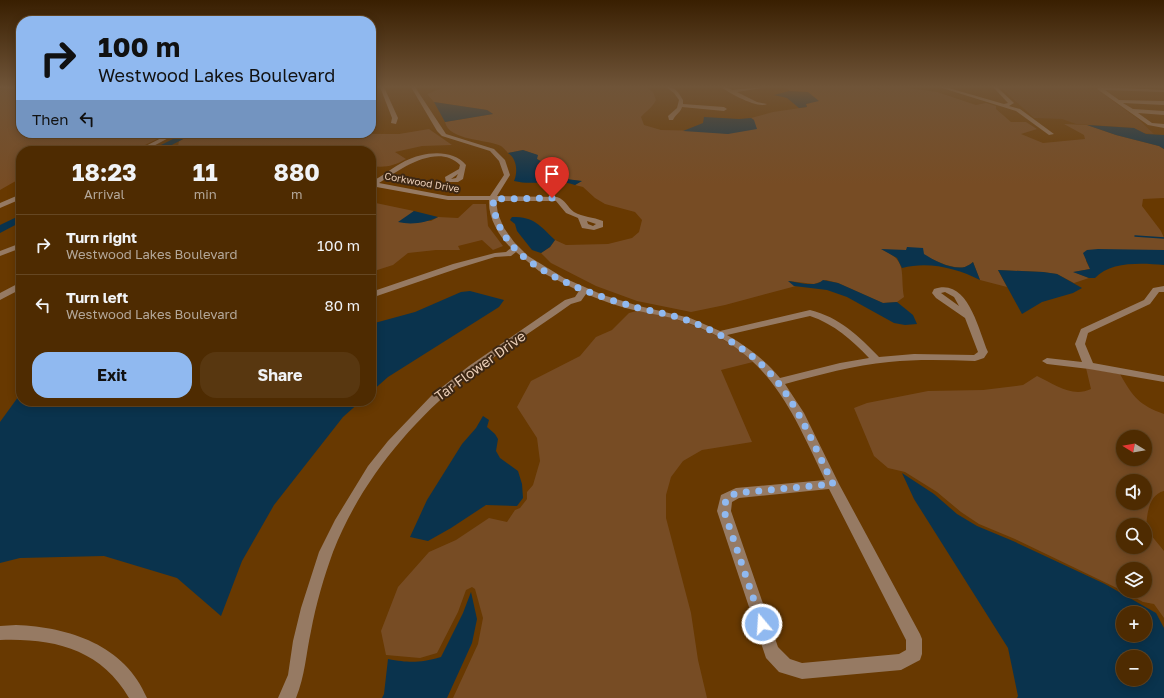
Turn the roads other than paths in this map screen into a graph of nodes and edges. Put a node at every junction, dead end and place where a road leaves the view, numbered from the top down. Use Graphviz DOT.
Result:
graph roads {
  1 [pos="395,120"];
  2 [pos="433,120"];
  3 [pos="1031,120"];
  4 [pos="1144,120"];
  5 [pos="394,123"];
  6 [pos="1164,126"];
  7 [pos="1051,134"];
  8 [pos="166,138"];
  9 [pos="149,146"];
  10 [pos="462,170"];
  11 [pos="376,182"];
  12 [pos="376,185"];
  13 [pos="16,198"];
  14 [pos="493,199"];
  15 [pos="0,206"];
  16 [pos="582,218"];
  17 [pos="16,247"];
  18 [pos="515,249"];
  19 [pos="0,254"];
  20 [pos="16,288"];
  21 [pos="1164,289"];
  22 [pos="584,290"];
  23 [pos="376,293"];
  24 [pos="0,297"];
  25 [pos="967,316"];
  26 [pos="719,334"];
  27 [pos="877,360"];
  28 [pos="1047,361"];
  29 [pos="1089,366"];
  30 [pos="1164,379"];
  31 [pos="779,382"];
  32 [pos="833,484"];
  33 [pos="0,633"];
  34 [pos="138,698"];
  35 [pos="287,698"];
  1 -- 5 [label="street"];
  2 -- 14 [label="street"];
  3 -- 7 [label="street"];
  4 -- 6 [label="street"];
  8 -- 9 [label="street"];
  10 -- 11 [label="street"];
  12 -- 14 [label="street, Corkwood Drive"];
  13 -- 15 [label="street"];
  14 -- 16 [label="street, Corkwood Drive"];
  14 -- 18 [label="street"];
  17 -- 19 [label="street"];
  18 -- 22 [label="street"];
  18 -- 23 [label="street"];
  20 -- 24 [label="street"];
  21 -- 29 [label="street"];
  22 -- 26 [label="street"];
  22 -- 35 [label="street, Tar Flower Drive"];
  25 -- 27 [label="street"];
  26 -- 27 [label="street"];
  26 -- 31 [label="street"];
  27 -- 31 [label="street"];
  28 -- 29 [label="street"];
  29 -- 30 [label="street"];
  31 -- 32 [label="street"];
  32 -- 32 [label="street"];
  33 -- 34 [label="street"];
}
